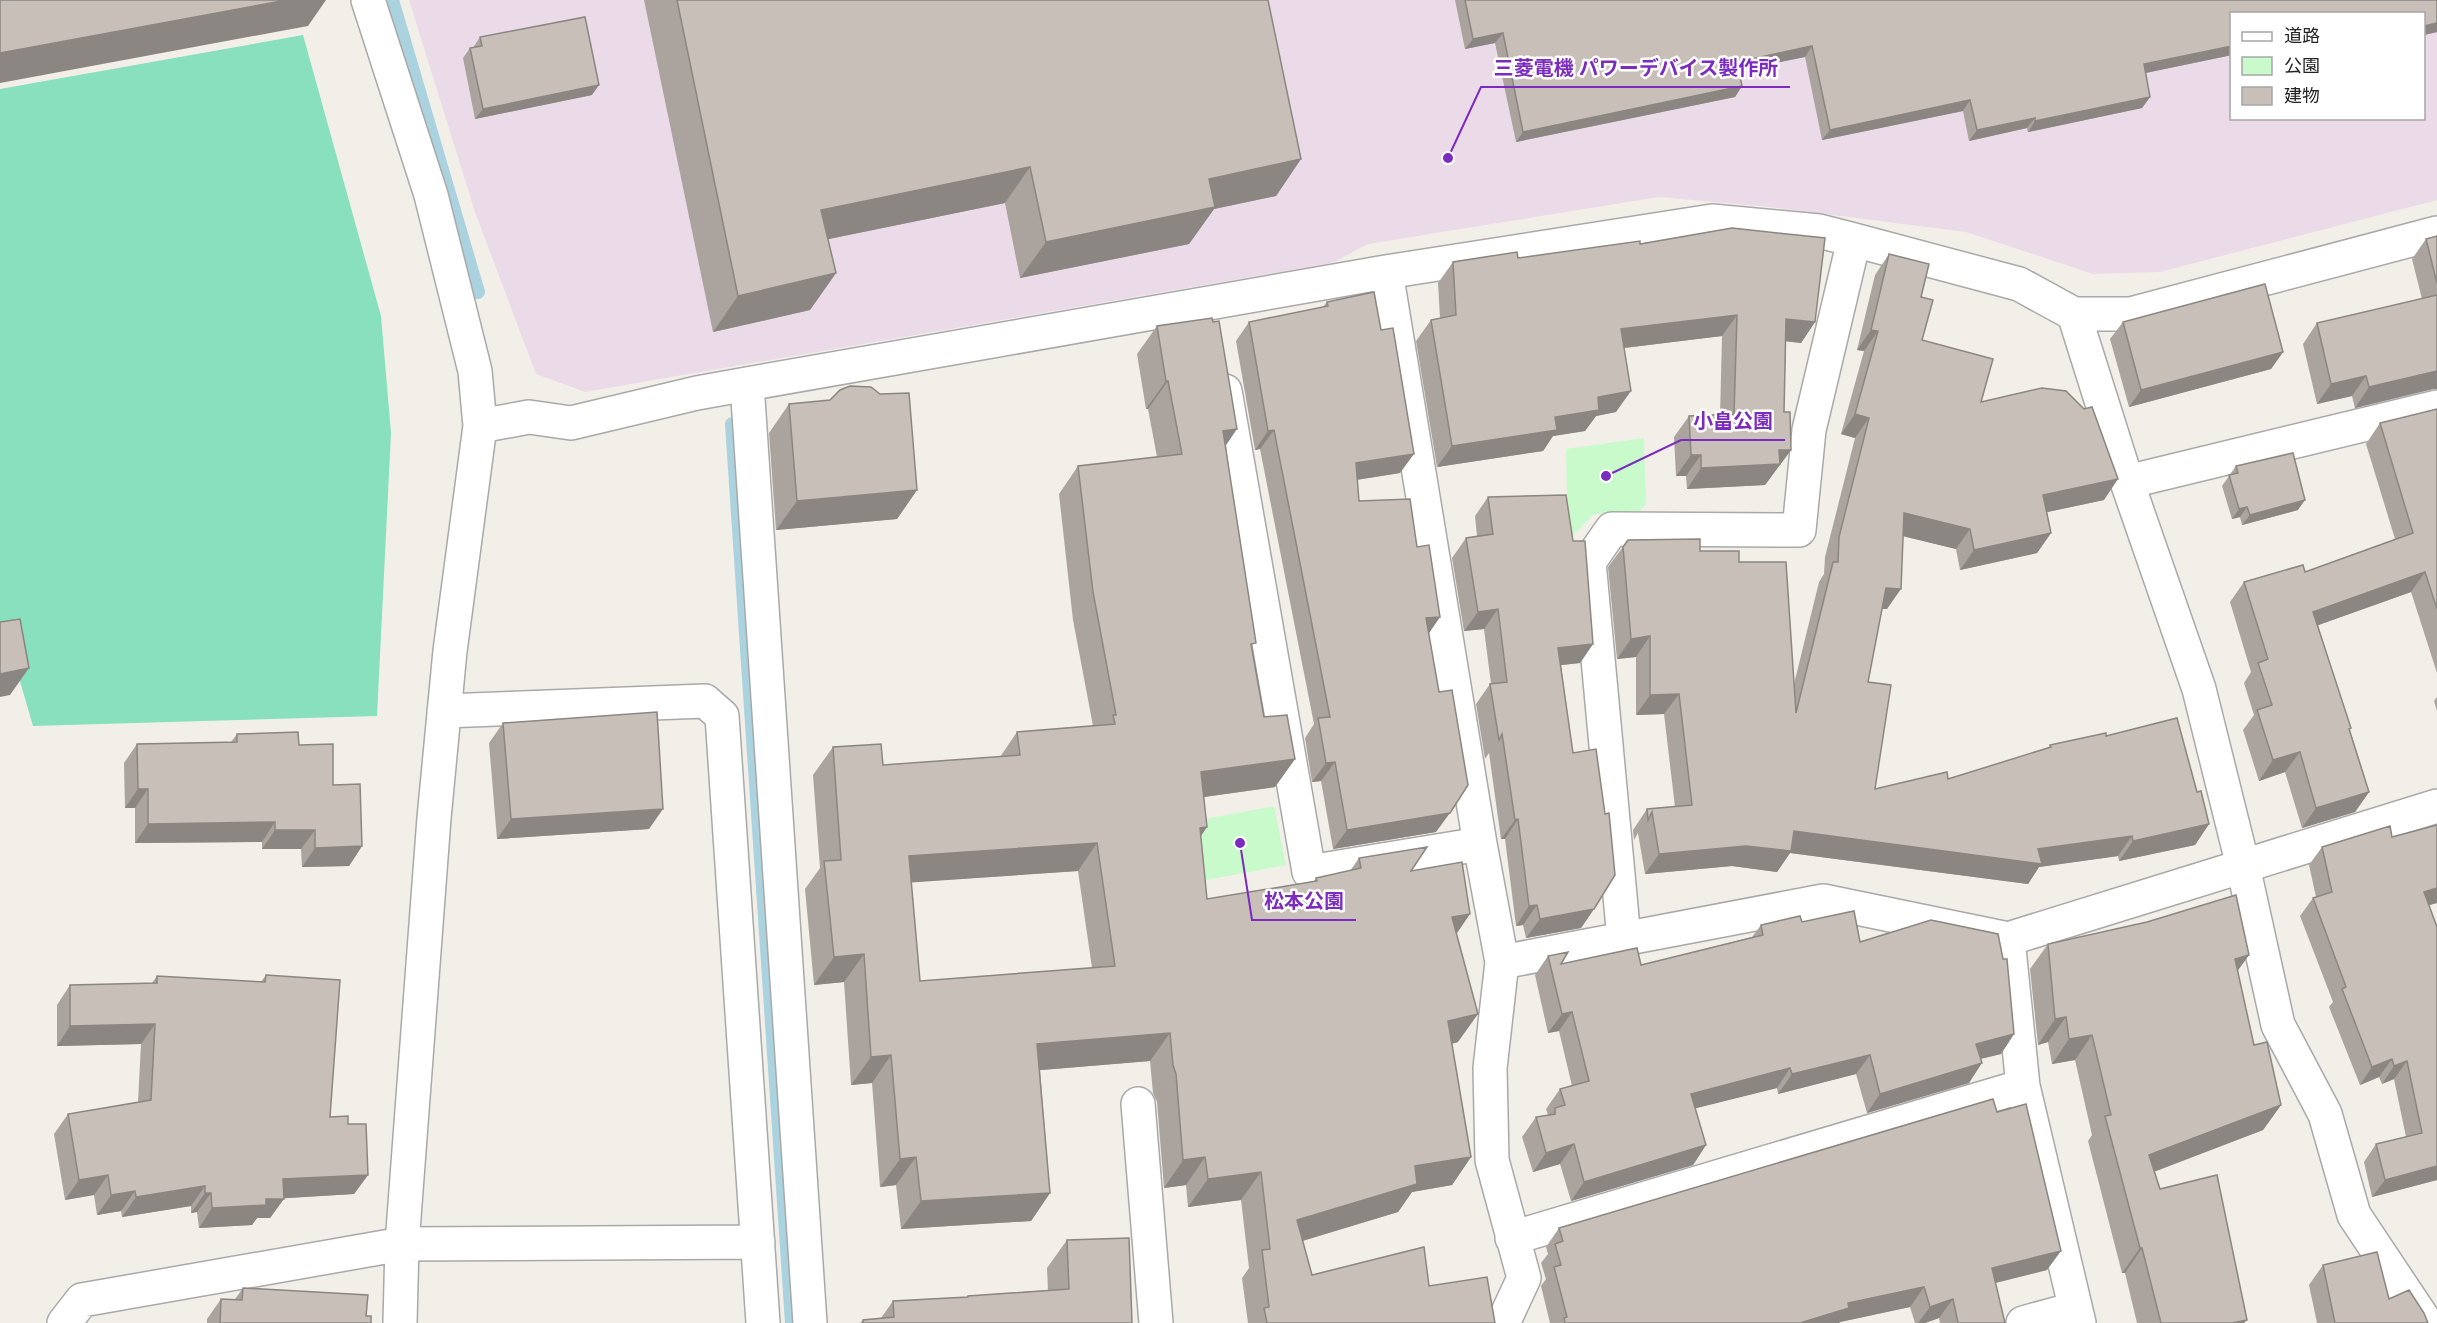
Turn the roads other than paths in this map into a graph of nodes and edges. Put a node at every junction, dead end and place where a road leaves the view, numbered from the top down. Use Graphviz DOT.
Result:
graph roads {
  1 [pos="368,0"];
  2 [pos="2437,233"];
  3 [pos="1854,240"];
  4 [pos="1386,272"];
  5 [pos="2074,314"];
  6 [pos="1220,361"];
  7 [pos="747,384"];
  8 [pos="2437,407"];
  9 [pos="480,426"];
  10 [pos="2127,482"];
  11 [pos="444,711"];
  12 [pos="2437,806"];
  13 [pos="1480,844"];
  14 [pos="2243,866"];
  15 [pos="1624,939"];
  16 [pos="2008,939"];
  17 [pos="1502,962"];
  18 [pos="2023,1086"];
  19 [pos="1138,1104"];
  20 [pos="1512,1238"];
  21 [pos="758,1242"];
  22 [pos="402,1244"];
  23 [pos="2077,1316"];
  24 [pos="64,1323"];
  25 [pos="400,1323"];
  26 [pos="763,1323"];
  27 [pos="810,1323"];
  28 [pos="1156,1323"];
  29 [pos="1503,1323"];
  30 [pos="2023,1323"];
  31 [pos="2426,1323"];
  1 -- 9 [label="street"];
  2 -- 5 [label="street"];
  3 -- 4 [label="street"];
  3 -- 5 [label="street"];
  3 -- 15 [label="street"];
  4 -- 7 [label="street"];
  4 -- 13 [label="street"];
  5 -- 10 [label="street"];
  6 -- 13 [label="street"];
  7 -- 9 [label="street"];
  7 -- 27 [label="street"];
  8 -- 10 [label="street"];
  9 -- 11 [label="street"];
  10 -- 14 [label="street"];
  11 -- 21 [label="street"];
  11 -- 22 [label="street"];
  12 -- 14 [label="street"];
  13 -- 17 [label="street"];
  14 -- 16 [label="street"];
  14 -- 31 [label="street"];
  15 -- 16 [label="street"];
  15 -- 17 [label="street"];
  16 -- 18 [label="street"];
  17 -- 20 [label="street"];
  18 -- 20 [label="street"];
  18 -- 23 [label="street"];
  19 -- 28 [label="street"];
  20 -- 29 [label="street"];
  21 -- 22 [label="street"];
  21 -- 26 [label="street"];
  22 -- 24 [label="street"];
  22 -- 25 [label="street"];
  23 -- 30 [label="street"];
}
